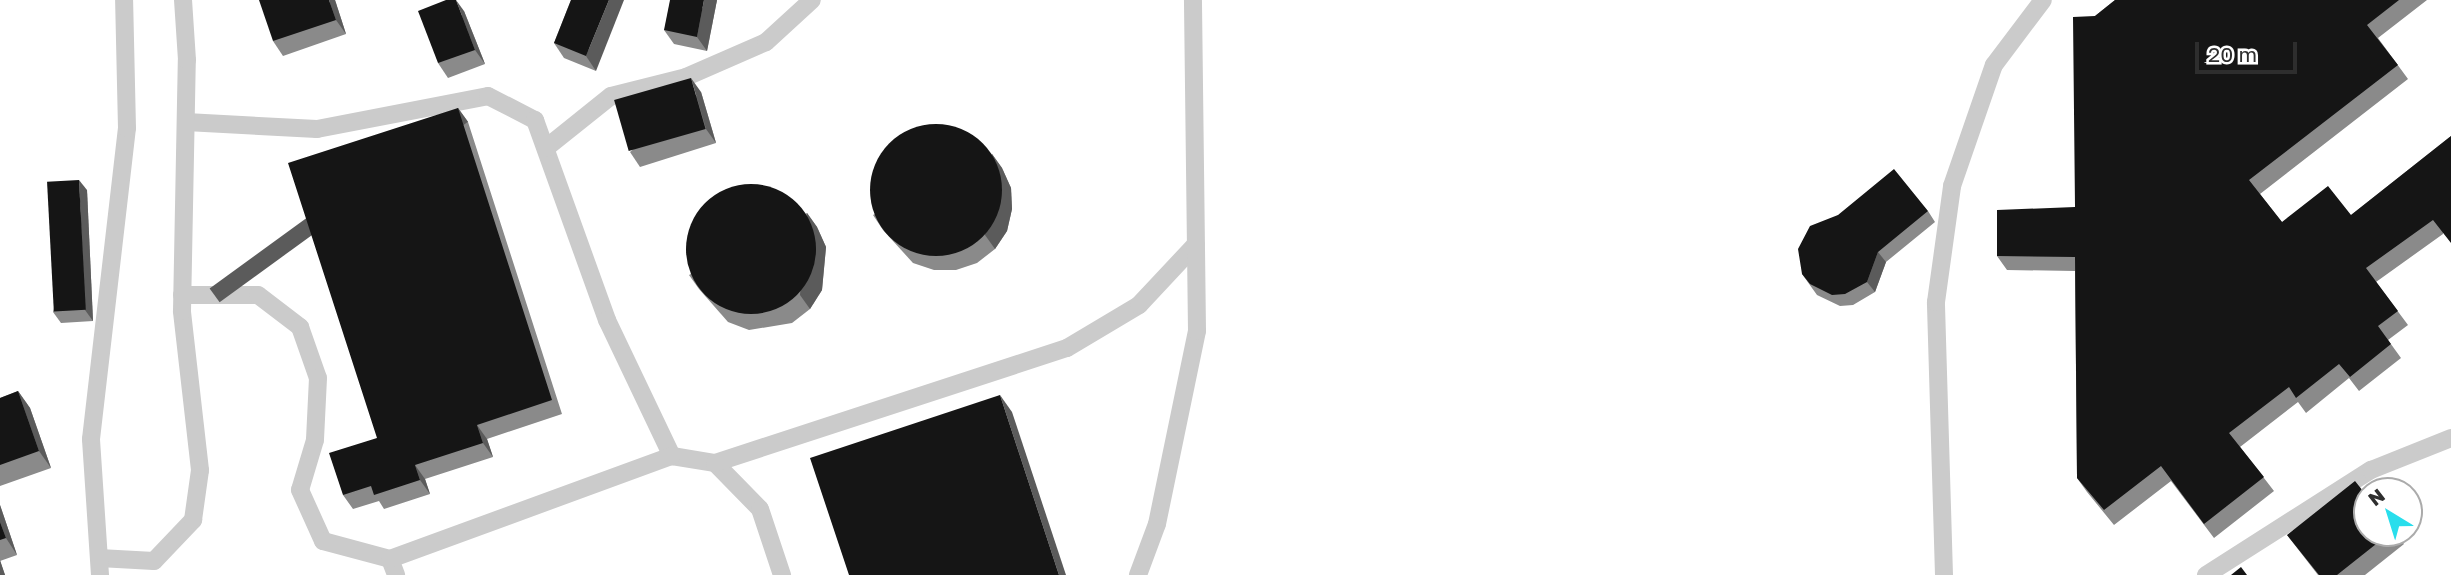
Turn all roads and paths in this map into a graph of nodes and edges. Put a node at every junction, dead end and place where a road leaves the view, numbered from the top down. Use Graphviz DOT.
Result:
graph roads {
  1 [pos="124,0"];
  2 [pos="183,0"];
  3 [pos="812,0"];
  4 [pos="1194,0"];
  5 [pos="2043,0"];
  6 [pos="186,122"];
  7 [pos="546,148"];
  8 [pos="1196,244"];
  9 [pos="182,295"];
  10 [pos="2451,438"];
  11 [pos="672,456"];
  12 [pos="715,463"];
  13 [pos="99,566"];
  14 [pos="393,567"];
  15 [pos="782,575"];
  16 [pos="1138,575"];
  17 [pos="1944,575"];
  18 [pos="2206,575"];
  1 -- 13 [label="lane"];
  2 -- 6 [label="lane"];
  3 -- 7 [label="lane"];
  4 -- 8 [label="lane"];
  5 -- 17 [label="lane"];
  6 -- 7 [label="lane"];
  6 -- 9 [label="lane"];
  7 -- 11 [label="lane"];
  8 -- 12 [label="lane"];
  8 -- 16 [label="lane"];
  9 -- 13 [label="lane"];
  9 -- 14 [label="lane"];
  10 -- 18 [label="lane"];
  11 -- 12 [label="lane"];
  11 -- 14 [label="lane"];
  12 -- 15 [label="lane"];
}
